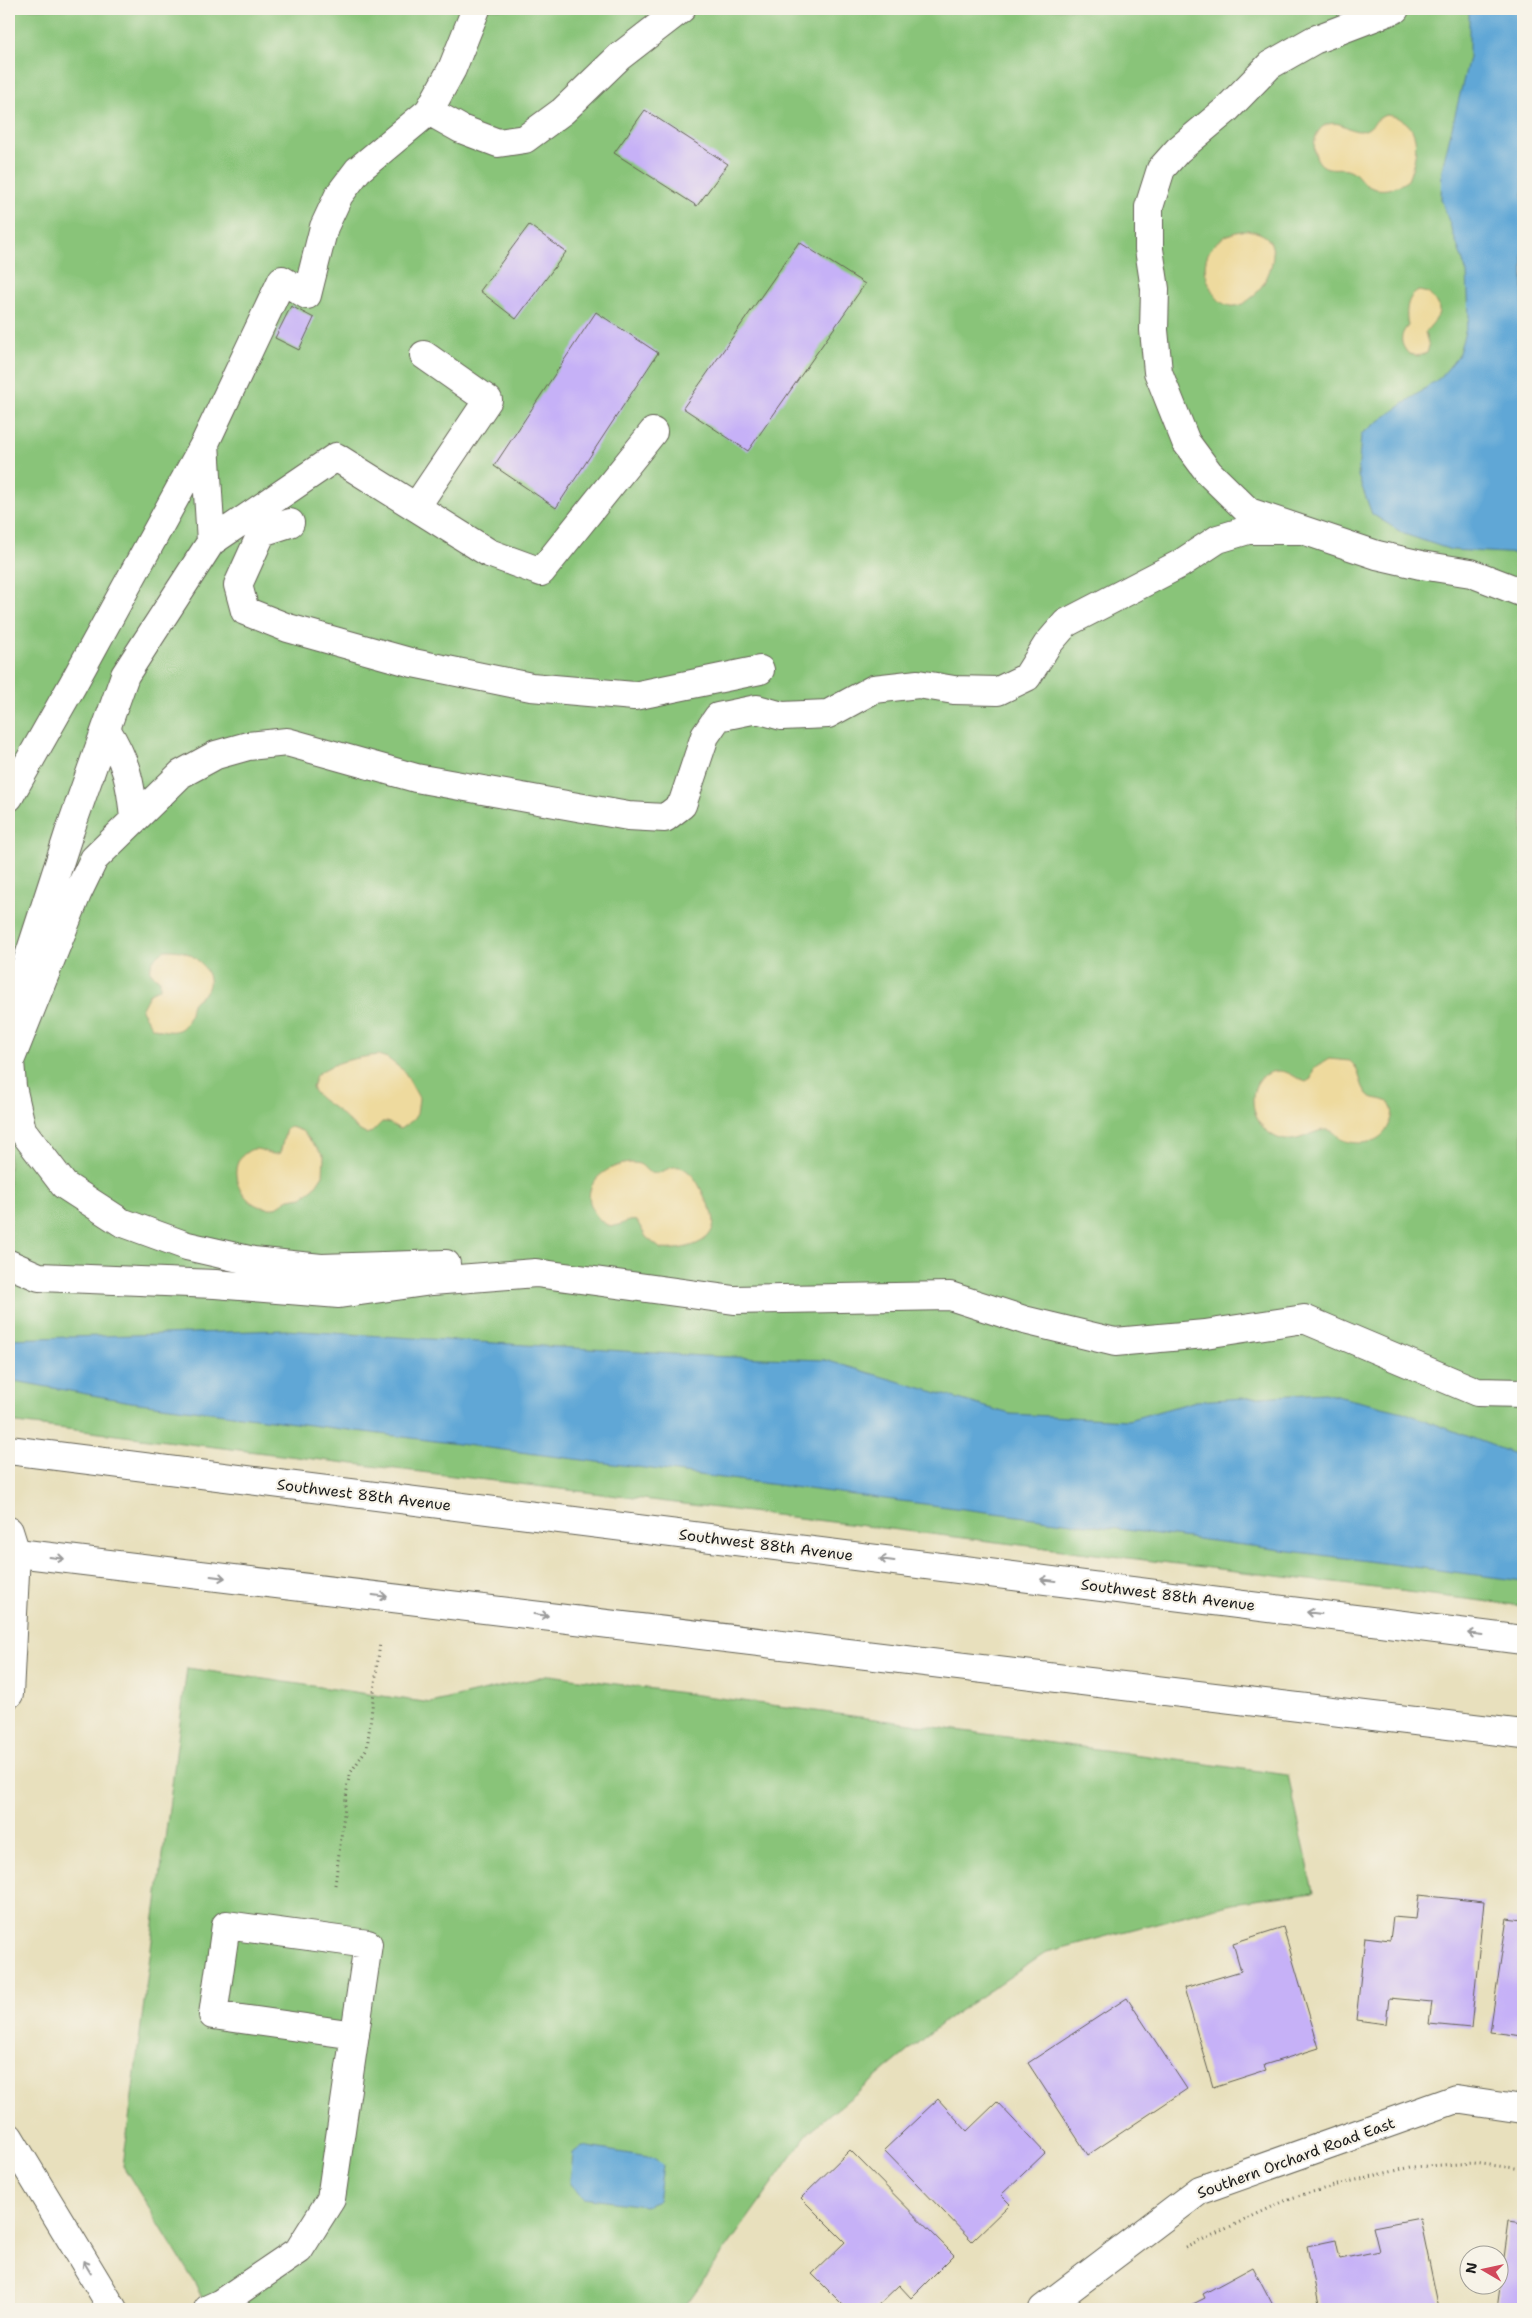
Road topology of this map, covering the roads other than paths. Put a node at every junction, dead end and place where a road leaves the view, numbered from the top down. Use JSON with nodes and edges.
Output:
{"nodes":[{"id":1,"x":476,"y":9,"type":"edge"},
{"id":2,"x":681,"y":9,"type":"edge"},
{"id":3,"x":1395,"y":9,"type":"edge"},
{"id":4,"x":429,"y":112,"type":"junction"},
{"id":5,"x":424,"y":356,"type":"dead end"},
{"id":6,"x":653,"y":432,"type":"dead end"},
{"id":7,"x":205,"y":444,"type":"junction"},
{"id":8,"x":416,"y":507,"type":"junction"},
{"id":9,"x":290,"y":524,"type":"dead end"},
{"id":10,"x":1299,"y":530,"type":"junction"},
{"id":11,"x":211,"y":542,"type":"junction"},
{"id":12,"x":1523,"y":593,"type":"edge"},
{"id":13,"x":760,"y":670,"type":"dead end"},
{"id":14,"x":106,"y":729,"type":"junction"},
{"id":15,"x":9,"y":797,"type":"edge"},
{"id":16,"x":134,"y":819,"type":"junction"},
{"id":17,"x":9,"y":1018,"type":"edge"},
{"id":18,"x":9,"y":1264,"type":"edge"},
{"id":19,"x":446,"y":1264,"type":"dead end"},
{"id":20,"x":1523,"y":1393,"type":"edge"},
{"id":21,"x":9,"y":1450,"type":"edge"},
{"id":22,"x":11,"y":1545,"type":"edge"},
{"id":23,"x":1523,"y":1640,"type":"edge"},
{"id":24,"x":9,"y":1694,"type":"edge"},
{"id":25,"x":1523,"y":1734,"type":"edge"},
{"id":26,"x":355,"y":2035,"type":"junction"},
{"id":27,"x":1523,"y":2109,"type":"edge"},
{"id":28,"x":9,"y":2137,"type":"edge"},
{"id":29,"x":112,"y":2309,"type":"edge"},
{"id":30,"x":208,"y":2309,"type":"edge"},
{"id":31,"x":1043,"y":2309,"type":"edge"}],
"edges":[{"from":1,"to":4,"type":"main road"},
{"from":2,"to":4,"type":"main road"},
{"from":3,"to":10,"type":"main road"},
{"from":4,"to":7,"type":"main road"},
{"from":5,"to":8,"type":"main road"},
{"from":6,"to":8,"type":"main road"},
{"from":7,"to":11,"type":"main road"},
{"from":7,"to":15,"type":"main road"},
{"from":8,"to":11,"type":"main road"},
{"from":9,"to":13,"type":"main road"},
{"from":10,"to":12,"type":"main road"},
{"from":10,"to":16,"type":"main road"},
{"from":11,"to":14,"type":"main road"},
{"from":14,"to":16,"type":"main road"},
{"from":14,"to":17,"type":"main road"},
{"from":16,"to":19,"type":"main road"},
{"from":18,"to":20,"type":"main road"},
{"from":23,"to":21,"type":"main road","name":"Southwest 88th Avenue","one_way":true},
{"from":22,"to":24,"type":"main road"},
{"from":22,"to":25,"type":"main road","one_way":true},
{"from":26,"to":26,"type":"main road"},
{"from":26,"to":30,"type":"main road"},
{"from":27,"to":31,"type":"main road","name":"Southern Orchard Road East"},
{"from":29,"to":28,"type":"main road","one_way":true}]}
